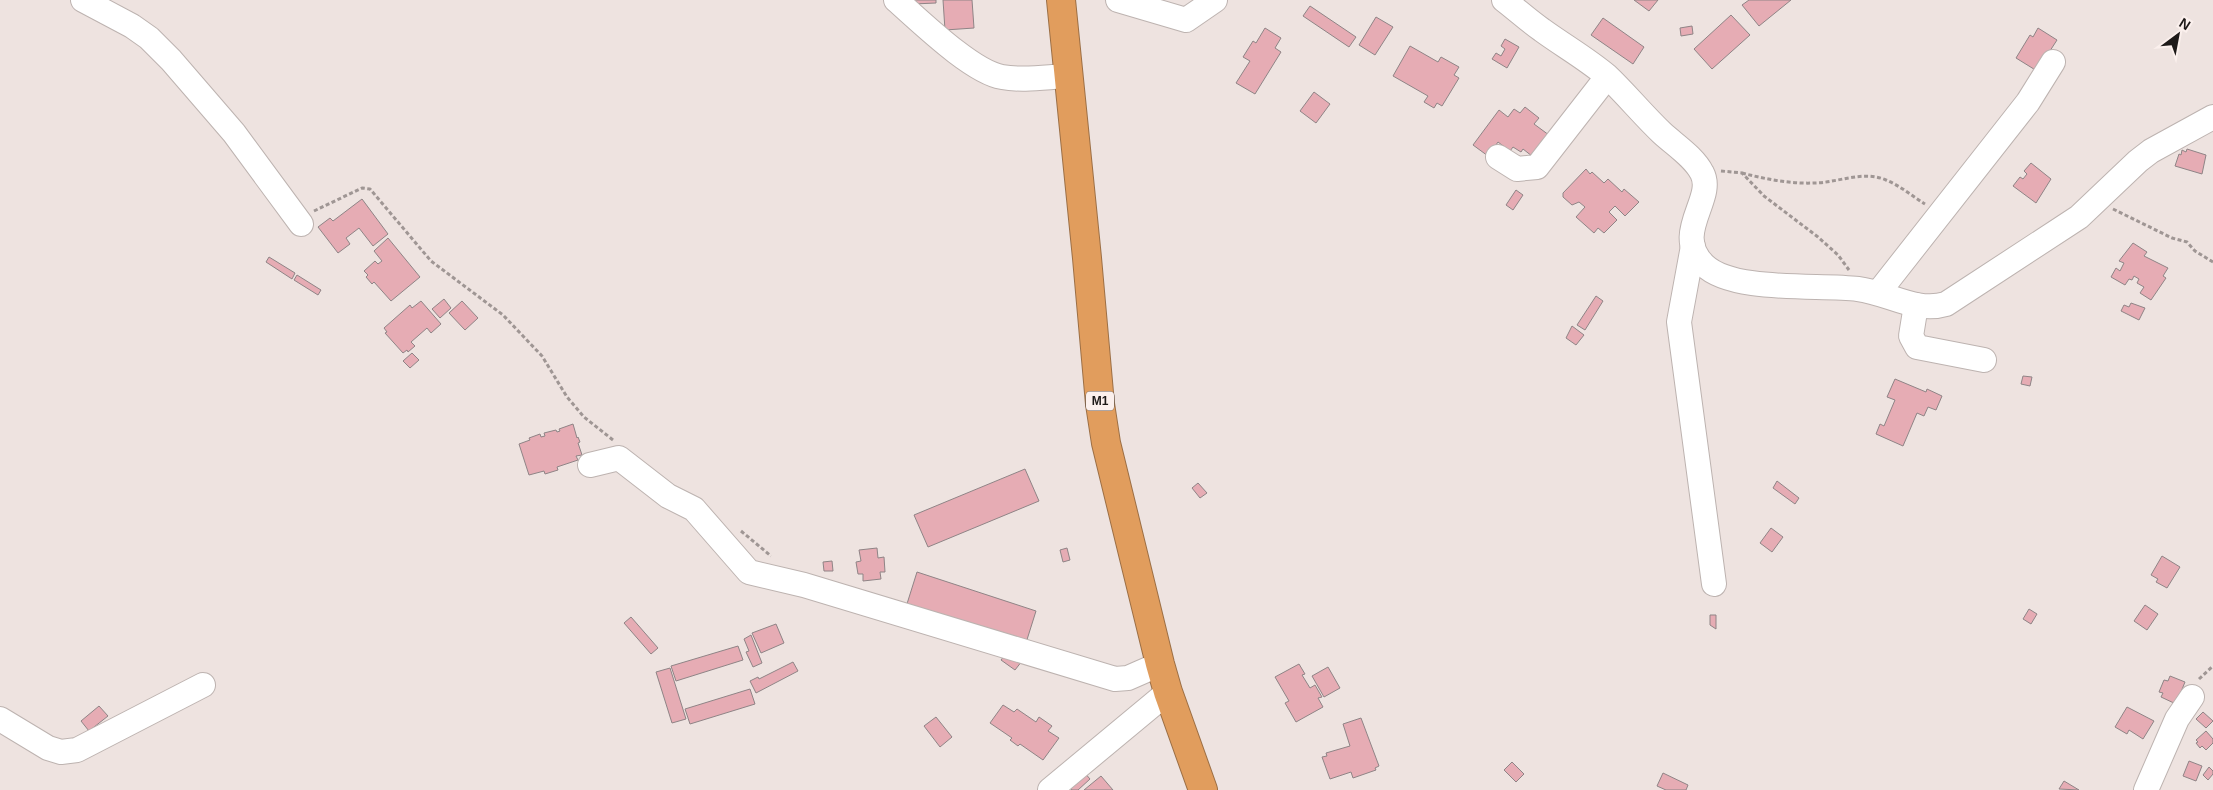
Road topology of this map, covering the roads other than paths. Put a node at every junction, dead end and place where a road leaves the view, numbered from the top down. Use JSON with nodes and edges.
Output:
{"nodes":[{"id":1,"x":83,"y":0,"type":"edge"},
{"id":2,"x":896,"y":0,"type":"edge"},
{"id":3,"x":1061,"y":0,"type":"edge"},
{"id":4,"x":1118,"y":0,"type":"edge"},
{"id":5,"x":1215,"y":0,"type":"edge"},
{"id":6,"x":1504,"y":0,"type":"edge"},
{"id":7,"x":2052,"y":62,"type":"dead end"},
{"id":8,"x":1068,"y":76,"type":"junction"},
{"id":9,"x":1607,"y":77,"type":"junction"},
{"id":10,"x":2212,"y":120,"type":"edge"},
{"id":11,"x":1498,"y":157,"type":"dead end"},
{"id":12,"x":300,"y":224,"type":"dead end"},
{"id":13,"x":1693,"y":246,"type":"junction"},
{"id":14,"x":1869,"y":291,"type":"junction"},
{"id":15,"x":1916,"y":305,"type":"junction"},
{"id":16,"x":1984,"y":360,"type":"dead end"},
{"id":17,"x":590,"y":464,"type":"dead end"},
{"id":18,"x":1714,"y":584,"type":"dead end"},
{"id":19,"x":1160,"y":664,"type":"junction"},
{"id":20,"x":203,"y":685,"type":"dead end"},
{"id":21,"x":1168,"y":692,"type":"junction"},
{"id":22,"x":2192,"y":697,"type":"dead end"},
{"id":23,"x":0,"y":719,"type":"edge"},
{"id":24,"x":1050,"y":790,"type":"edge"},
{"id":25,"x":1203,"y":790,"type":"edge"},
{"id":26,"x":2146,"y":790,"type":"edge"}],
"edges":[{"from":1,"to":12,"type":"street"},
{"from":2,"to":8,"type":"street"},
{"from":3,"to":8,"type":"highway","number":"M1"},
{"from":4,"to":5,"type":"street"},
{"from":6,"to":9,"type":"street"},
{"from":7,"to":14,"type":"street"},
{"from":8,"to":19,"type":"highway","number":"M1"},
{"from":9,"to":11,"type":"street"},
{"from":9,"to":13,"type":"street"},
{"from":10,"to":15,"type":"street"},
{"from":13,"to":14,"type":"street"},
{"from":13,"to":18,"type":"street"},
{"from":14,"to":15,"type":"street"},
{"from":15,"to":16,"type":"street"},
{"from":17,"to":19,"type":"street"},
{"from":19,"to":21,"type":"highway","number":"M1"},
{"from":20,"to":23,"type":"street"},
{"from":21,"to":24,"type":"street"},
{"from":21,"to":25,"type":"highway","number":"M1"},
{"from":22,"to":26,"type":"street"}]}
